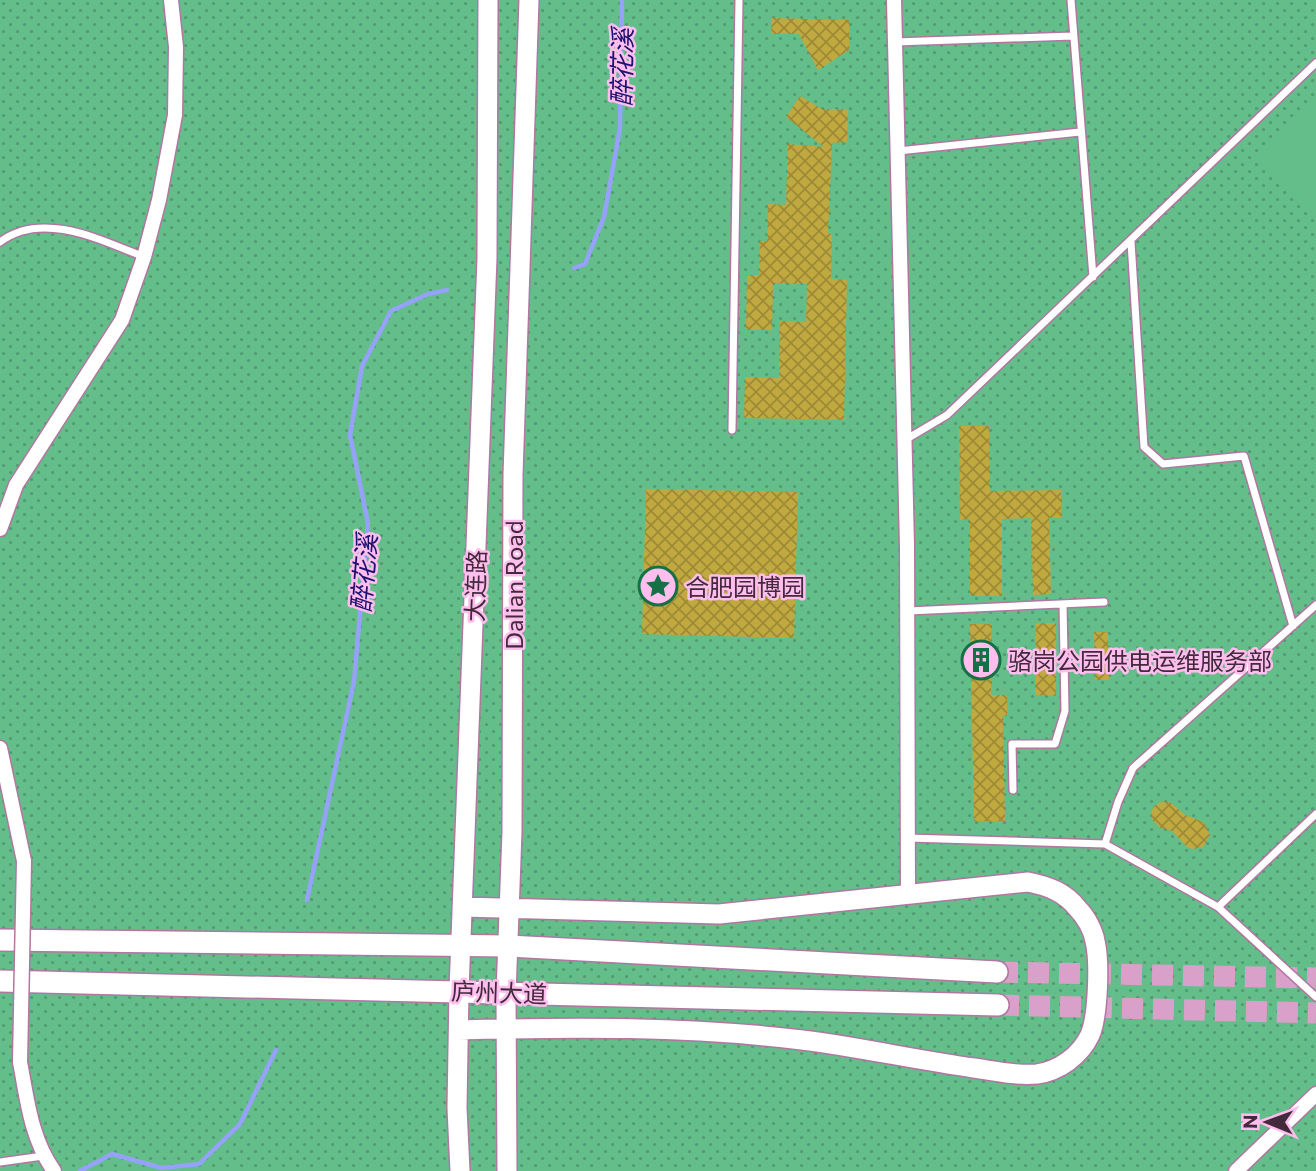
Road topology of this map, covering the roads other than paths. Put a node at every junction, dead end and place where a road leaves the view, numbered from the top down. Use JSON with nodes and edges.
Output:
{"nodes":[{"id":1,"x":171,"y":0,"type":"edge"},
{"id":2,"x":488,"y":0,"type":"edge"},
{"id":3,"x":529,"y":0,"type":"edge"},
{"id":4,"x":739,"y":0,"type":"edge"},
{"id":5,"x":894,"y":0,"type":"edge"},
{"id":6,"x":1071,"y":0,"type":"edge"},
{"id":7,"x":1073,"y":36,"type":"junction"},
{"id":8,"x":895,"y":42,"type":"junction"},
{"id":9,"x":1316,"y":63,"type":"edge"},
{"id":10,"x":1080,"y":132,"type":"junction"},
{"id":11,"x":898,"y":151,"type":"junction"},
{"id":12,"x":0,"y":242,"type":"edge"},
{"id":13,"x":1131,"y":242,"type":"junction"},
{"id":14,"x":144,"y":257,"type":"junction"},
{"id":15,"x":1093,"y":277,"type":"junction"},
{"id":16,"x":732,"y":430,"type":"dead end"},
{"id":17,"x":905,"y":440,"type":"junction"},
{"id":18,"x":0,"y":529,"type":"edge"},
{"id":19,"x":1104,"y":602,"type":"dead end"},
{"id":20,"x":1063,"y":604,"type":"junction"},
{"id":21,"x":1316,"y":606,"type":"edge"},
{"id":22,"x":908,"y":611,"type":"junction"},
{"id":23,"x":1293,"y":626,"type":"junction"},
{"id":24,"x":0,"y":748,"type":"edge"},
{"id":25,"x":5,"y":789,"type":"edge"},
{"id":26,"x":1013,"y":790,"type":"dead end"},
{"id":27,"x":1316,"y":814,"type":"edge"},
{"id":28,"x":908,"y":838,"type":"junction"},
{"id":29,"x":1105,"y":844,"type":"junction"},
{"id":30,"x":908,"y":895,"type":"junction"},
{"id":31,"x":1218,"y":906,"type":"junction"},
{"id":32,"x":463,"y":907,"type":"junction"},
{"id":33,"x":511,"y":909,"type":"junction"},
{"id":34,"x":0,"y":940,"type":"edge"},
{"id":35,"x":462,"y":945,"type":"junction"},
{"id":36,"x":508,"y":946,"type":"junction"},
{"id":37,"x":997,"y":972,"type":"tunnel mouth"},
{"id":38,"x":0,"y":981,"type":"edge"},
{"id":39,"x":460,"y":990,"type":"junction"},
{"id":40,"x":506,"y":993,"type":"junction"},
{"id":41,"x":1316,"y":997,"type":"edge"},
{"id":42,"x":998,"y":1004,"type":"tunnel mouth"},
{"id":43,"x":508,"y":1028,"type":"junction"},
{"id":44,"x":458,"y":1030,"type":"junction"},
{"id":45,"x":1316,"y":1094,"type":"edge"},
{"id":46,"x":43,"y":1156,"type":"junction"},
{"id":47,"x":0,"y":1162,"type":"edge"},
{"id":48,"x":54,"y":1171,"type":"edge"},
{"id":49,"x":460,"y":1171,"type":"edge"},
{"id":50,"x":508,"y":1171,"type":"edge"},
{"id":51,"x":1236,"y":1171,"type":"edge"}],
"edges":[{"from":1,"to":14,"type":"street"},
{"from":2,"to":32,"type":"main road","name":"大连路"},
{"from":3,"to":33,"type":"main road","name":"Dalian Road"},
{"from":4,"to":16,"type":"lane"},
{"from":5,"to":8,"type":"street"},
{"from":6,"to":7,"type":"lane"},
{"from":7,"to":8,"type":"lane"},
{"from":7,"to":10,"type":"lane"},
{"from":8,"to":11,"type":"street"},
{"from":9,"to":13,"type":"lane"},
{"from":10,"to":11,"type":"lane"},
{"from":10,"to":15,"type":"lane"},
{"from":11,"to":17,"type":"street"},
{"from":12,"to":14,"type":"lane"},
{"from":13,"to":15,"type":"lane"},
{"from":13,"to":23,"type":"lane"},
{"from":14,"to":18,"type":"street"},
{"from":15,"to":17,"type":"lane"},
{"from":17,"to":22,"type":"street"},
{"from":19,"to":20,"type":"lane"},
{"from":20,"to":22,"type":"lane"},
{"from":20,"to":26,"type":"lane"},
{"from":21,"to":23,"type":"lane"},
{"from":22,"to":28,"type":"street"},
{"from":23,"to":29,"type":"lane"},
{"from":24,"to":25,"type":"street"},
{"from":25,"to":46,"type":"street","bridge":true},
{"from":27,"to":31,"type":"lane"},
{"from":28,"to":29,"type":"lane"},
{"from":28,"to":30,"type":"street"},
{"from":29,"to":31,"type":"lane"},
{"from":30,"to":33,"type":"main road"},
{"from":30,"to":43,"type":"main road"},
{"from":31,"to":41,"type":"lane"},
{"from":32,"to":33,"type":"main road"},
{"from":32,"to":35,"type":"main road","name":"大连路"},
{"from":33,"to":36,"type":"main road","name":"Dalian Road"},
{"from":34,"to":35,"type":"main road","name":"庐州大道"},
{"from":35,"to":36,"type":"main road","name":"庐州大道"},
{"from":35,"to":39,"type":"main road","name":"大连路"},
{"from":36,"to":37,"type":"main road","name":"庐州大道"},
{"from":36,"to":40,"type":"main road","name":"Dalian Road"},
{"from":38,"to":39,"type":"main road","name":"庐州大道"},
{"from":39,"to":40,"type":"main road","name":"庐州大道"},
{"from":39,"to":44,"type":"main road","name":"大连路"},
{"from":40,"to":42,"type":"main road","name":"庐州大道"},
{"from":40,"to":43,"type":"main road","name":"Dalian Road"},
{"from":43,"to":44,"type":"main road"},
{"from":43,"to":50,"type":"main road","name":"Dalian Road"},
{"from":44,"to":49,"type":"main road","name":"大连路"},
{"from":45,"to":51,"type":"street"},
{"from":46,"to":47,"type":"lane"},
{"from":46,"to":48,"type":"street"}]}
